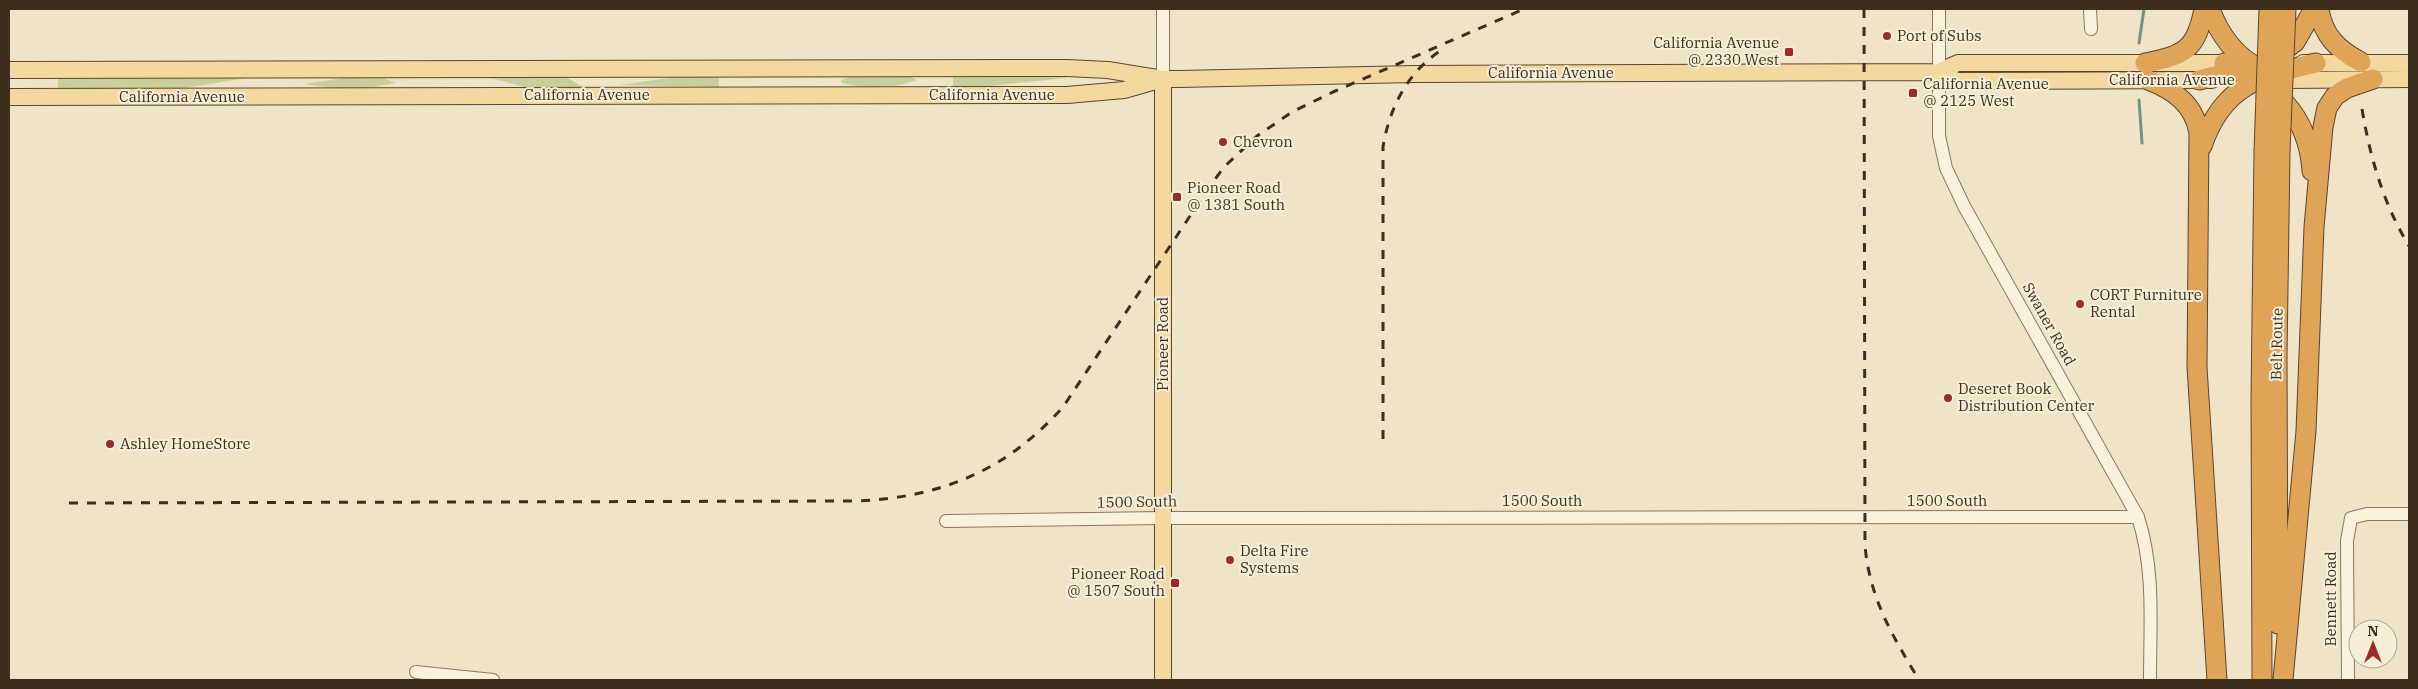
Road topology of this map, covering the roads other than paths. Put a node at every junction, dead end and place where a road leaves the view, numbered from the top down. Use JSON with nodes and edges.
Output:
{"nodes":[{"id":1,"x":1163,"y":9,"type":"edge"},
{"id":2,"x":1939,"y":9,"type":"edge"},
{"id":3,"x":2090,"y":9,"type":"edge"},
{"id":4,"x":2204,"y":9,"type":"edge"},
{"id":5,"x":2210,"y":9,"type":"edge"},
{"id":6,"x":2269,"y":9,"type":"edge"},
{"id":7,"x":2286,"y":9,"type":"edge"},
{"id":8,"x":2314,"y":9,"type":"edge"},
{"id":9,"x":2319,"y":9,"type":"edge"},
{"id":10,"x":2090,"y":29,"type":"dead end"},
{"id":11,"x":2361,"y":62,"type":"junction"},
{"id":12,"x":2316,"y":63,"type":"joint"},
{"id":13,"x":2409,"y":63,"type":"edge"},
{"id":14,"x":766,"y":68,"type":"junction"},
{"id":15,"x":820,"y":68,"type":"junction"},
{"id":16,"x":926,"y":68,"type":"junction"},
{"id":17,"x":2252,"y":68,"type":"junction"},
{"id":18,"x":270,"y":69,"type":"junction"},
{"id":19,"x":446,"y":69,"type":"junction"},
{"id":20,"x":600,"y":69,"type":"junction"},
{"id":21,"x":9,"y":70,"type":"edge"},
{"id":22,"x":1938,"y":72,"type":"junction"},
{"id":23,"x":2146,"y":72,"type":"junction"},
{"id":24,"x":1163,"y":79,"type":"junction"},
{"id":25,"x":2372,"y":79,"type":"junction"},
{"id":26,"x":2409,"y":79,"type":"edge"},
{"id":27,"x":2199,"y":80,"type":"joint"},
{"id":28,"x":2296,"y":80,"type":"joint"},
{"id":29,"x":600,"y":95,"type":"junction"},
{"id":30,"x":766,"y":95,"type":"junction"},
{"id":31,"x":821,"y":95,"type":"junction"},
{"id":32,"x":926,"y":95,"type":"junction"},
{"id":33,"x":270,"y":96,"type":"junction"},
{"id":34,"x":446,"y":96,"type":"junction"},
{"id":35,"x":9,"y":97,"type":"edge"},
{"id":36,"x":2201,"y":149,"type":"junction"},
{"id":37,"x":2272,"y":151,"type":"junction"},
{"id":38,"x":2314,"y":227,"type":"junction"},
{"id":39,"x":2409,"y":514,"type":"edge"},
{"id":40,"x":2138,"y":517,"type":"junction"},
{"id":41,"x":1163,"y":518,"type":"junction"},
{"id":42,"x":946,"y":521,"type":"dead end"},
{"id":43,"x":416,"y":672,"type":"dead end"},
{"id":44,"x":493,"y":680,"type":"edge"},
{"id":45,"x":1163,"y":680,"type":"edge"},
{"id":46,"x":2150,"y":680,"type":"edge"},
{"id":47,"x":2217,"y":680,"type":"edge"},
{"id":48,"x":2262,"y":680,"type":"edge"},
{"id":49,"x":2279,"y":680,"type":"edge"},
{"id":50,"x":2283,"y":680,"type":"edge"},
{"id":51,"x":2348,"y":680,"type":"edge"}],
"edges":[{"from":1,"to":24,"type":"street","name":"Pioneer Road"},
{"from":2,"to":22,"type":"street","name":"Swaner Road"},
{"from":3,"to":10,"type":"street"},
{"from":4,"to":23,"type":"highway"},
{"from":5,"to":17,"type":"highway"},
{"from":6,"to":37,"type":"highway","name":"Belt Route","bridge":true},
{"from":7,"to":37,"type":"highway","name":"Belt Route","bridge":true},
{"from":8,"to":17,"type":"highway"},
{"from":9,"to":11,"type":"highway"},
{"from":11,"to":12,"type":"main road"},
{"from":11,"to":13,"type":"main road"},
{"from":12,"to":17,"type":"highway"},
{"from":14,"to":15,"type":"main road","name":"California Avenue"},
{"from":14,"to":20,"type":"main road","name":"California Avenue"},
{"from":14,"to":30,"type":"main road"},
{"from":15,"to":16,"type":"main road","name":"California Avenue"},
{"from":15,"to":31,"type":"main road"},
{"from":16,"to":24,"type":"main road","name":"California Avenue"},
{"from":16,"to":32,"type":"main road"},
{"from":17,"to":23,"type":"main road","name":"California Avenue"},
{"from":17,"to":27,"type":"highway"},
{"from":17,"to":28,"type":"highway"},
{"from":17,"to":36,"type":"highway"},
{"from":17,"to":38,"type":"highway"},
{"from":18,"to":19,"type":"main road","name":"California Avenue"},
{"from":18,"to":21,"type":"main road","name":"California Avenue"},
{"from":18,"to":33,"type":"main road"},
{"from":19,"to":20,"type":"main road","name":"California Avenue"},
{"from":19,"to":34,"type":"main road"},
{"from":20,"to":29,"type":"main road"},
{"from":22,"to":23,"type":"main road","name":"California Avenue"},
{"from":22,"to":24,"type":"main road","name":"California Avenue"},
{"from":22,"to":40,"type":"street","name":"Swaner Road"},
{"from":23,"to":27,"type":"main road","name":"California Avenue"},
{"from":23,"to":36,"type":"highway"},
{"from":24,"to":32,"type":"main road","name":"California Avenue"},
{"from":24,"to":41,"type":"main road","name":"Pioneer Road"},
{"from":25,"to":26,"type":"main road"},
{"from":25,"to":28,"type":"main road"},
{"from":25,"to":38,"type":"highway"},
{"from":29,"to":30,"type":"main road","name":"California Avenue"},
{"from":29,"to":34,"type":"main road","name":"California Avenue"},
{"from":30,"to":31,"type":"main road","name":"California Avenue"},
{"from":31,"to":32,"type":"main road","name":"California Avenue"},
{"from":33,"to":34,"type":"main road","name":"California Avenue"},
{"from":33,"to":35,"type":"main road","name":"California Avenue"},
{"from":36,"to":47,"type":"highway"},
{"from":37,"to":48,"type":"highway","name":"Belt Route"},
{"from":37,"to":49,"type":"highway","name":"Belt Route"},
{"from":38,"to":50,"type":"highway"},
{"from":39,"to":51,"type":"street","name":"Bennett Road"},
{"from":40,"to":41,"type":"street","name":"1500 South"},
{"from":40,"to":46,"type":"street","name":"Swaner Road"},
{"from":41,"to":42,"type":"street","name":"1500 South"},
{"from":41,"to":45,"type":"main road","name":"Pioneer Road"},
{"from":43,"to":44,"type":"street"}]}
